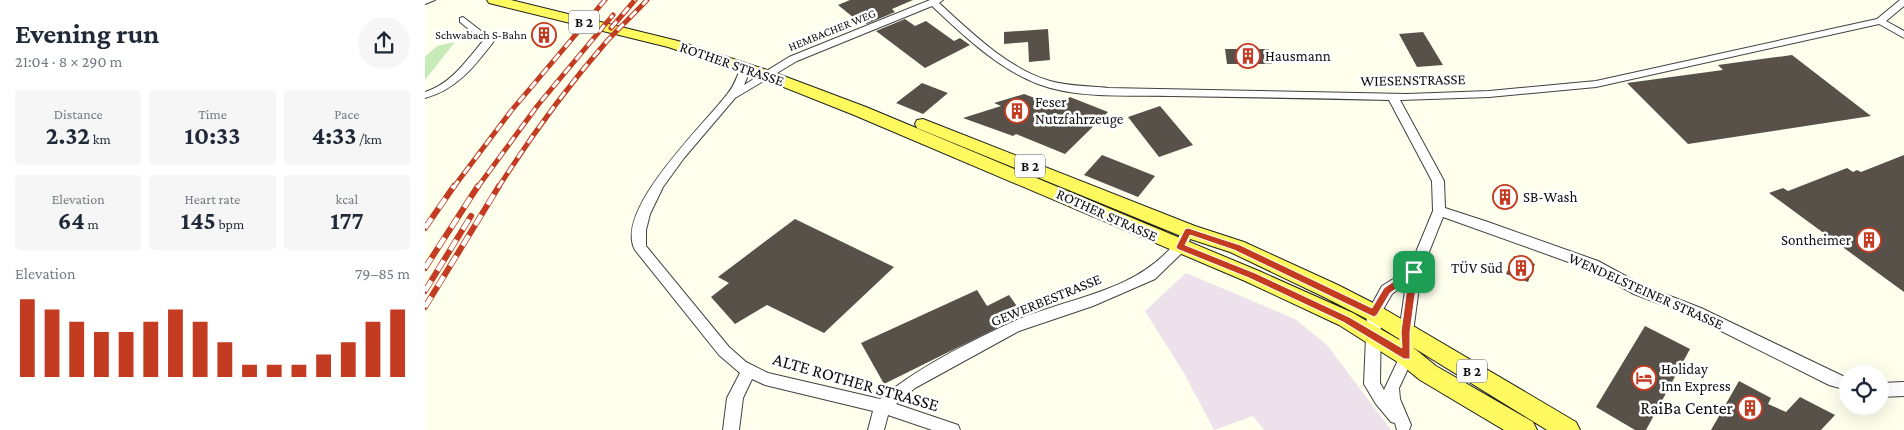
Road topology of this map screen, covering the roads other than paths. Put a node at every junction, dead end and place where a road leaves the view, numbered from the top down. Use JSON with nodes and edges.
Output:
{"nodes":[{"id":1,"x":429,"y":0,"type":"edge"},
{"id":2,"x":494,"y":0,"type":"edge"},
{"id":3,"x":539,"y":0,"type":"edge"},
{"id":4,"x":425,"y":1,"type":"edge"},
{"id":5,"x":935,"y":1,"type":"edge"},
{"id":6,"x":1904,"y":1,"type":"edge"},
{"id":7,"x":463,"y":20,"type":"dead end"},
{"id":8,"x":1880,"y":21,"type":"junction"},
{"id":9,"x":1904,"y":35,"type":"edge"},
{"id":10,"x":746,"y":68,"type":"junction"},
{"id":11,"x":772,"y":71,"type":"junction"},
{"id":12,"x":425,"y":95,"type":"edge"},
{"id":13,"x":1393,"y":97,"type":"junction"},
{"id":14,"x":728,"y":101,"type":"junction"},
{"id":15,"x":1439,"y":211,"type":"junction"},
{"id":16,"x":1184,"y":239,"type":"junction"},
{"id":17,"x":1414,"y":272,"type":"junction"},
{"id":18,"x":1374,"y":313,"type":"junction"},
{"id":19,"x":1406,"y":332,"type":"junction"},
{"id":20,"x":1374,"y":338,"type":"junction"},
{"id":21,"x":1407,"y":356,"type":"junction"},
{"id":22,"x":749,"y":370,"type":"junction"},
{"id":23,"x":1839,"y":382,"type":"edge"},
{"id":24,"x":1904,"y":389,"type":"edge"},
{"id":25,"x":1889,"y":390,"type":"edge"},
{"id":26,"x":882,"y":406,"type":"junction"},
{"id":27,"x":1405,"y":428,"type":"edge"},
{"id":28,"x":731,"y":430,"type":"edge"},
{"id":29,"x":876,"y":430,"type":"edge"},
{"id":30,"x":952,"y":430,"type":"edge"},
{"id":31,"x":1525,"y":430,"type":"edge"},
{"id":32,"x":1568,"y":430,"type":"edge"}],
"edges":[{"from":1,"to":4,"type":"street"},
{"from":2,"to":10,"type":"main road","name":"ROTHER STRASSE","number":"B 2"},
{"from":3,"to":11,"type":"main road","name":"ROTHER STRASSE","number":"B 2"},
{"from":5,"to":11,"type":"street","name":"HEMBACHER WEG"},
{"from":5,"to":13,"type":"street","name":"WIESENSTRASSE"},
{"from":6,"to":8,"type":"street","name":"WIESENSTRASSE"},
{"from":7,"to":12,"type":"street"},
{"from":8,"to":9,"type":"street"},
{"from":8,"to":13,"type":"street","name":"WIESENSTRASSE"},
{"from":10,"to":11,"type":"main road","name":"ROTHER STRASSE","number":"B 2"},
{"from":10,"to":14,"type":"street","name":"ALTE ROTHER STRASSE"},
{"from":11,"to":14,"type":"street","name":"ALTE ROTHER STRASSE"},
{"from":11,"to":16,"type":"main road","name":"ROTHER STRASSE","number":"B 2"},
{"from":13,"to":15,"type":"street"},
{"from":14,"to":22,"type":"street","name":"ALTE ROTHER STRASSE"},
{"from":15,"to":17,"type":"street"},
{"from":15,"to":23,"type":"street","name":"WENDELSTEINER STRASSE"},
{"from":16,"to":18,"type":"main road","name":"ROTHER STRASSE","number":"B 2"},
{"from":16,"to":20,"type":"main road","name":"ROTHER STRASSE","number":"B 2"},
{"from":16,"to":26,"type":"street","name":"GEWERBESTRASSE"},
{"from":17,"to":18,"type":"street"},
{"from":17,"to":19,"type":"street"},
{"from":18,"to":19,"type":"main road","name":"ROTHER STRASSE","number":"B 2"},
{"from":18,"to":20,"type":"street"},
{"from":19,"to":21,"type":"street"},
{"from":19,"to":32,"type":"main road","name":"ROTHER STRASSE","number":"B 2"},
{"from":20,"to":21,"type":"main road","name":"ROTHER STRASSE","number":"B 2"},
{"from":20,"to":27,"type":"street"},
{"from":21,"to":27,"type":"street"},
{"from":21,"to":31,"type":"main road","name":"ROTHER STRASSE","number":"B 2"},
{"from":22,"to":26,"type":"street","name":"ALTE ROTHER STRASSE"},
{"from":22,"to":28,"type":"street","name":"ALTE ROTHER STRASSE"},
{"from":24,"to":25,"type":"street"},
{"from":26,"to":29,"type":"street"},
{"from":26,"to":30,"type":"street","name":"ALTE ROTHER STRASSE"}]}
